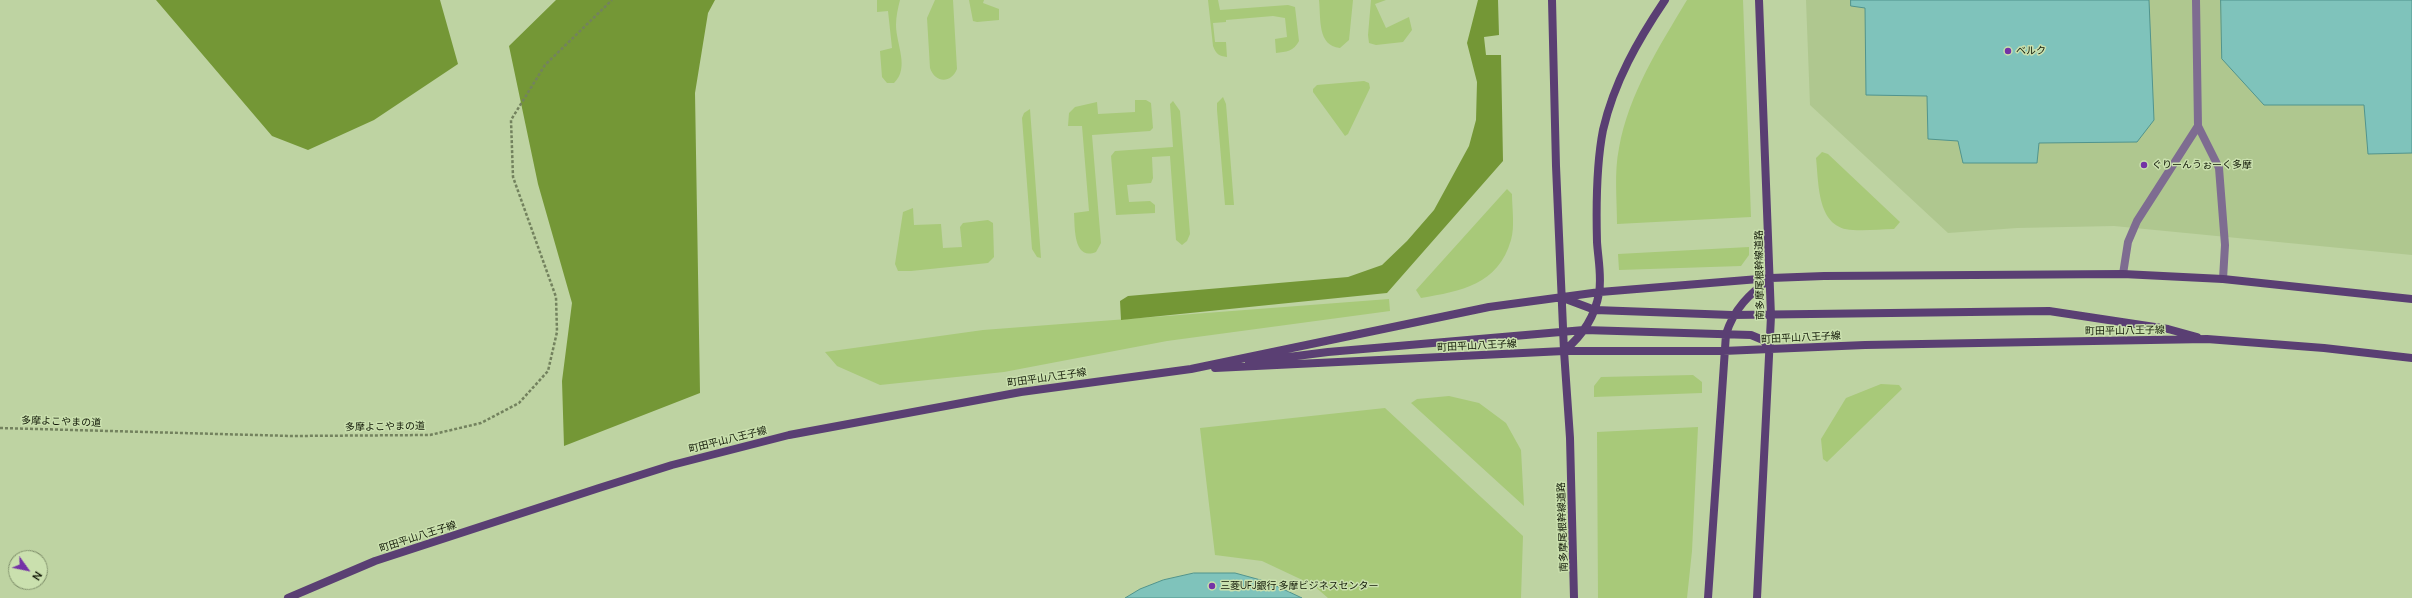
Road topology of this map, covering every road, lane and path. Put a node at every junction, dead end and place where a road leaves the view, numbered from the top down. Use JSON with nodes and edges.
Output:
{"nodes":[{"id":1,"x":612,"y":0,"type":"edge"},
{"id":2,"x":1552,"y":0,"type":"edge"},
{"id":3,"x":1665,"y":0,"type":"edge"},
{"id":4,"x":1759,"y":0,"type":"edge"},
{"id":5,"x":2196,"y":0,"type":"edge"},
{"id":6,"x":2198,"y":126,"type":"junction"},
{"id":7,"x":2123,"y":274,"type":"junction"},
{"id":8,"x":1771,"y":278,"type":"junction"},
{"id":9,"x":2222,"y":279,"type":"junction"},
{"id":10,"x":1600,"y":292,"type":"junction"},
{"id":11,"x":1563,"y":298,"type":"junction"},
{"id":12,"x":2412,"y":299,"type":"edge"},
{"id":13,"x":1595,"y":310,"type":"junction"},
{"id":14,"x":1732,"y":315,"type":"junction"},
{"id":15,"x":1771,"y":316,"type":"junction"},
{"id":16,"x":1584,"y":330,"type":"junction"},
{"id":17,"x":1564,"y":333,"type":"junction"},
{"id":18,"x":1726,"y":334,"type":"junction"},
{"id":19,"x":2207,"y":339,"type":"junction"},
{"id":20,"x":1770,"y":349,"type":"junction"},
{"id":21,"x":1564,"y":351,"type":"junction"},
{"id":22,"x":1723,"y":351,"type":"junction"},
{"id":23,"x":2412,"y":358,"type":"edge"},
{"id":24,"x":1191,"y":369,"type":"junction"},
{"id":25,"x":0,"y":428,"type":"edge"},
{"id":26,"x":288,"y":598,"type":"edge"},
{"id":27,"x":1574,"y":598,"type":"edge"},
{"id":28,"x":1708,"y":598,"type":"edge"},
{"id":29,"x":1757,"y":598,"type":"edge"}],
"edges":[{"from":1,"to":25,"type":"path","name":"多摩よこやまの道"},
{"from":2,"to":11,"type":"main road","name":"南多摩尾根幹線道路"},
{"from":3,"to":10,"type":"main road"},
{"from":4,"to":8,"type":"main road","name":"南多摩尾根幹線道路"},
{"from":5,"to":6,"type":"lane"},
{"from":6,"to":7,"type":"lane"},
{"from":6,"to":9,"type":"lane"},
{"from":7,"to":8,"type":"main road"},
{"from":7,"to":9,"type":"main road"},
{"from":8,"to":10,"type":"main road"},
{"from":8,"to":14,"type":"main road"},
{"from":8,"to":15,"type":"main road","name":"南多摩尾根幹線道路"},
{"from":9,"to":12,"type":"main road"},
{"from":10,"to":11,"type":"main road","name":"町田平山八王子線"},
{"from":10,"to":13,"type":"main road"},
{"from":11,"to":13,"type":"main road"},
{"from":11,"to":17,"type":"main road","name":"南多摩尾根幹線道路"},
{"from":11,"to":24,"type":"main road","name":"町田平山八王子線"},
{"from":13,"to":14,"type":"main road"},
{"from":13,"to":16,"type":"main road"},
{"from":14,"to":15,"type":"main road"},
{"from":14,"to":18,"type":"main road"},
{"from":15,"to":19,"type":"main road"},
{"from":15,"to":20,"type":"main road","name":"南多摩尾根幹線道路"},
{"from":16,"to":17,"type":"main road"},
{"from":16,"to":18,"type":"main road"},
{"from":16,"to":21,"type":"main road"},
{"from":17,"to":21,"type":"main road","name":"南多摩尾根幹線道路"},
{"from":17,"to":24,"type":"main road"},
{"from":18,"to":20,"type":"main road"},
{"from":18,"to":22,"type":"main road"},
{"from":19,"to":20,"type":"main road","name":"町田平山八王子線"},
{"from":19,"to":23,"type":"main road","name":"町田平山八王子線"},
{"from":20,"to":22,"type":"main road","name":"町田平山八王子線"},
{"from":20,"to":29,"type":"main road","name":"南多摩尾根幹線道路"},
{"from":21,"to":22,"type":"main road","name":"町田平山八王子線"},
{"from":21,"to":24,"type":"main road","name":"町田平山八王子線"},
{"from":21,"to":27,"type":"main road","name":"南多摩尾根幹線道路"},
{"from":22,"to":28,"type":"main road"},
{"from":24,"to":26,"type":"main road","name":"町田平山八王子線"}]}
